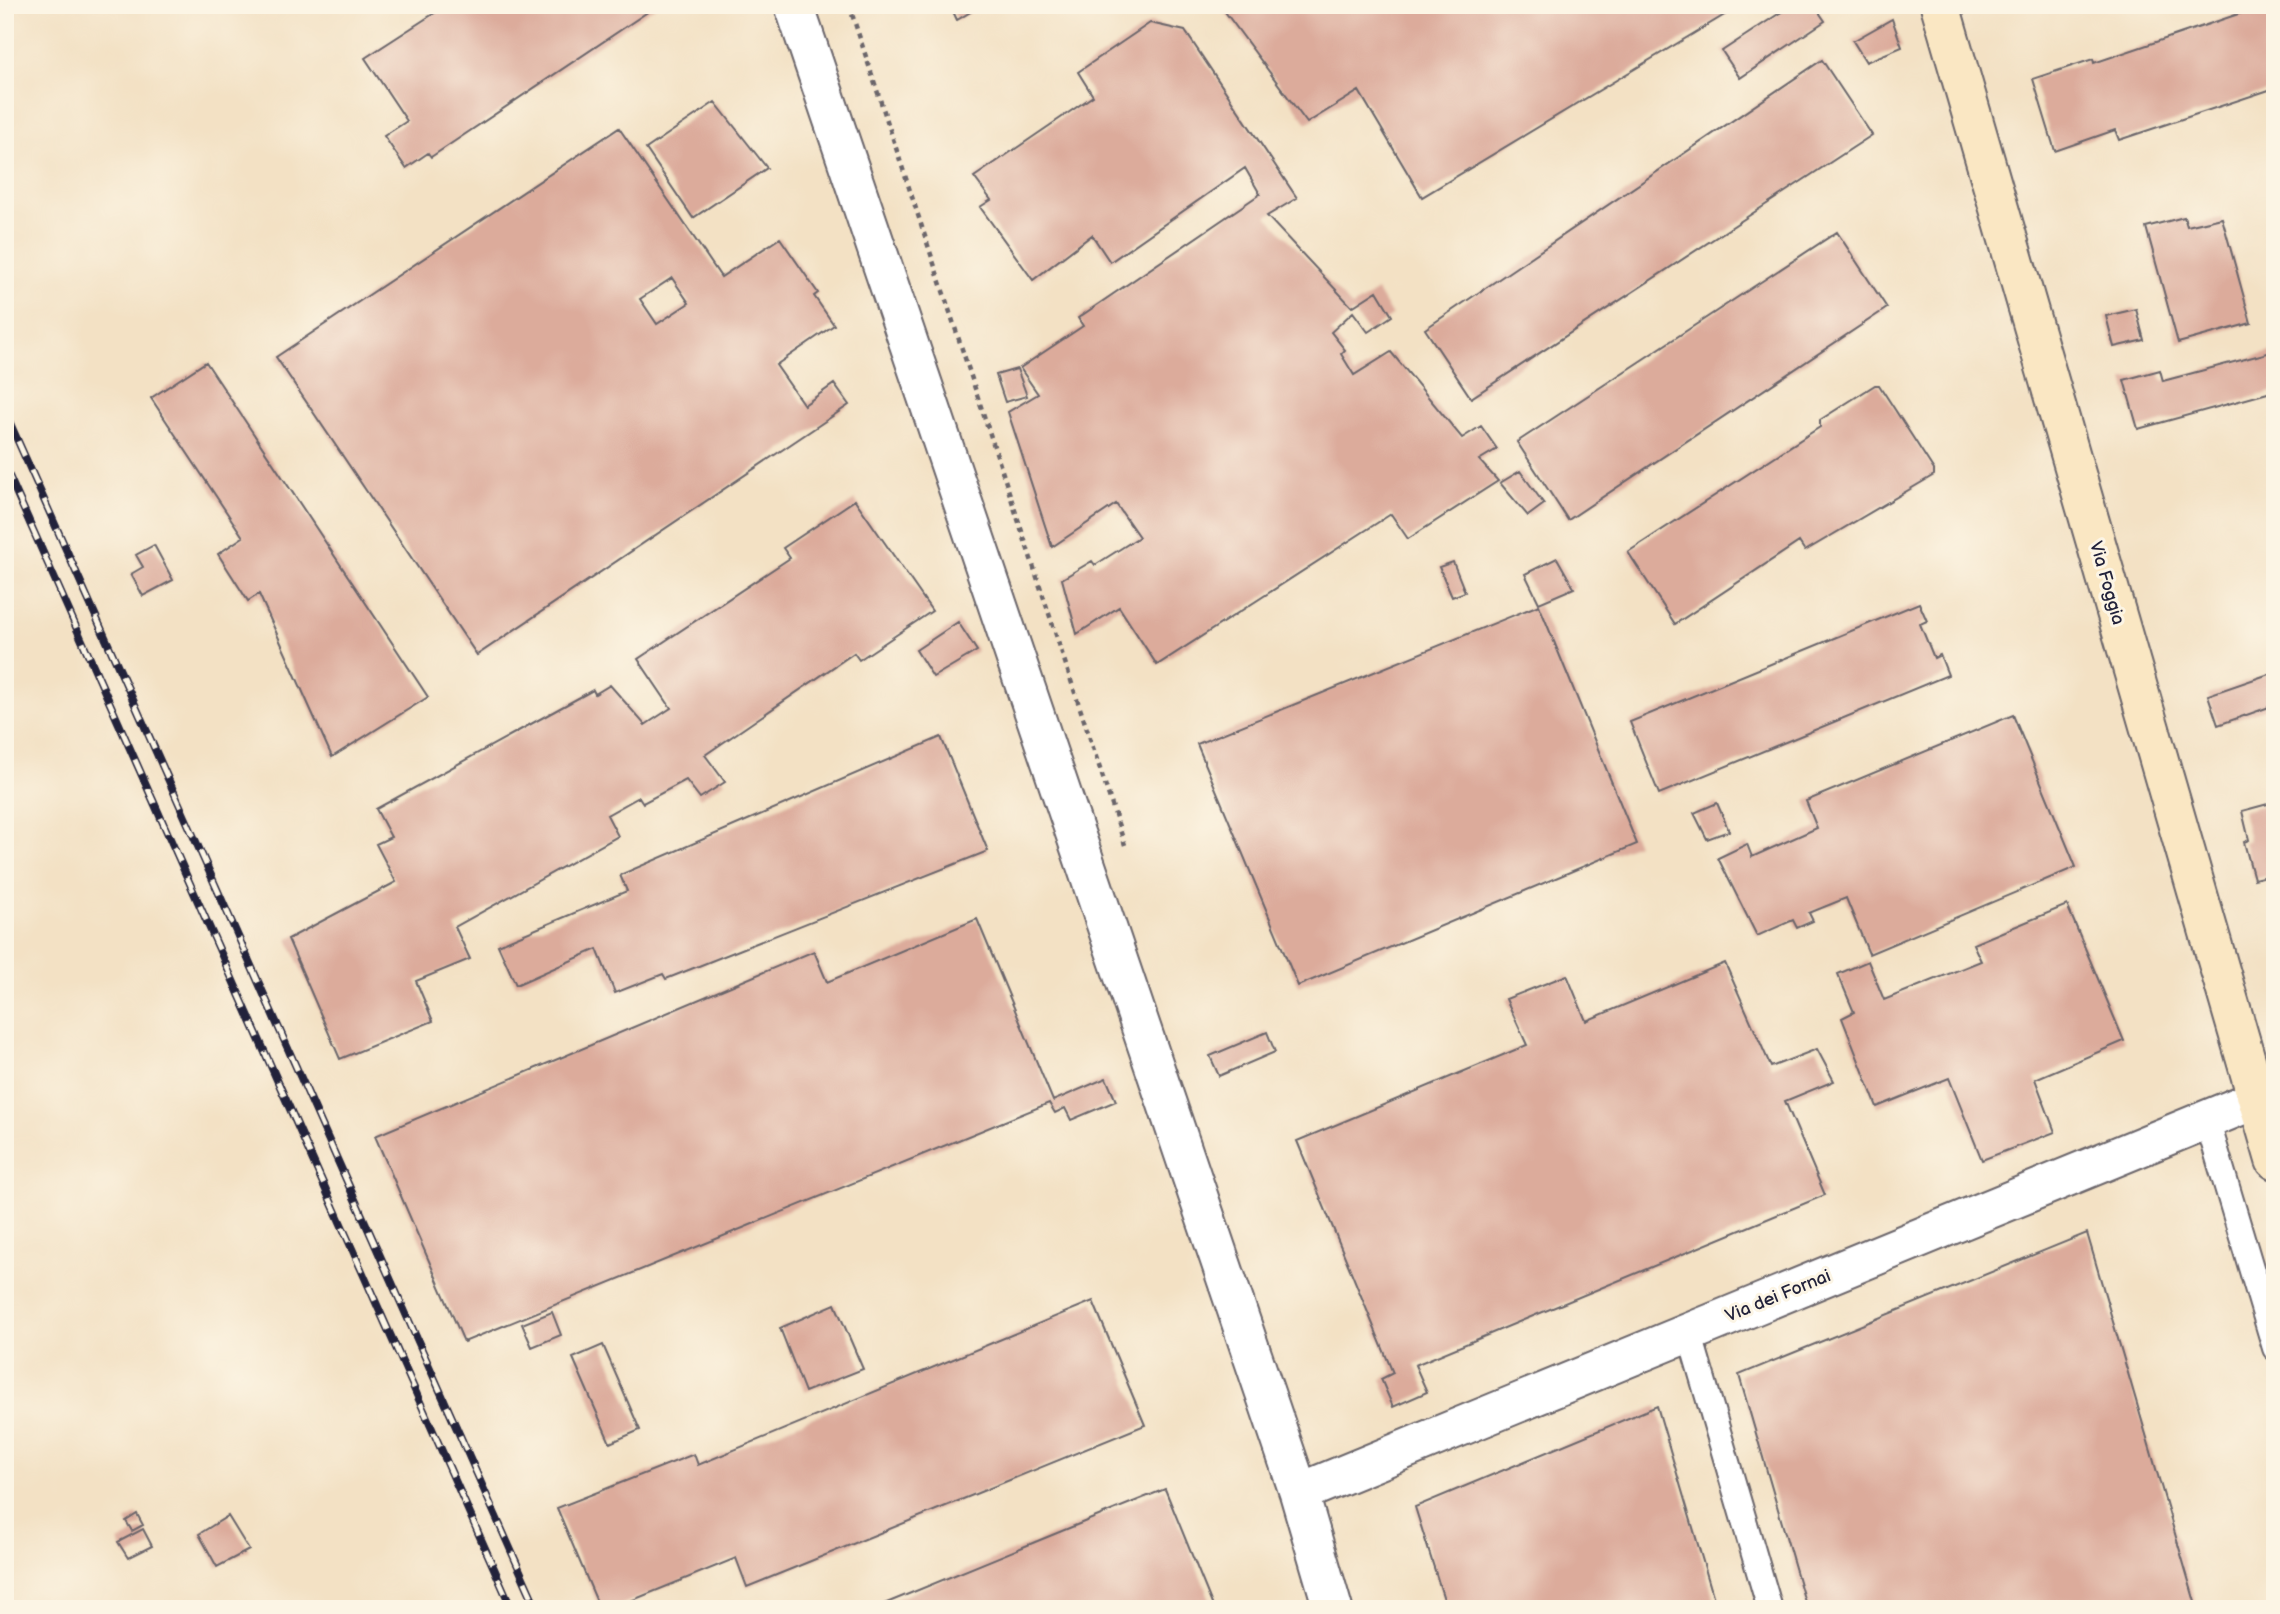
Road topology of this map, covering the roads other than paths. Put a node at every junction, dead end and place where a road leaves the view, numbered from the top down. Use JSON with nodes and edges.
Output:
{"nodes":[{"id":1,"x":794,"y":5,"type":"edge"},
{"id":2,"x":1940,"y":5,"type":"edge"},
{"id":3,"x":2258,"y":1099,"type":"junction"},
{"id":4,"x":2207,"y":1119,"type":"junction"},
{"id":5,"x":2274,"y":1152,"type":"edge"},
{"id":6,"x":1689,"y":1332,"type":"junction"},
{"id":7,"x":2275,"y":1348,"type":"edge"},
{"id":8,"x":1299,"y":1493,"type":"junction"},
{"id":9,"x":1334,"y":1609,"type":"edge"},
{"id":10,"x":1770,"y":1609,"type":"edge"}],
"edges":[{"from":1,"to":8,"type":"street"},
{"from":2,"to":3,"type":"main road","name":"Via Foggia"},
{"from":3,"to":4,"type":"street","name":"Via dei Fornai"},
{"from":3,"to":5,"type":"main road","name":"Via Foggia"},
{"from":4,"to":6,"type":"street","name":"Via dei Fornai"},
{"from":4,"to":7,"type":"lane"},
{"from":6,"to":8,"type":"street","name":"Via dei Fornai"},
{"from":6,"to":10,"type":"lane"},
{"from":8,"to":9,"type":"street"}]}
